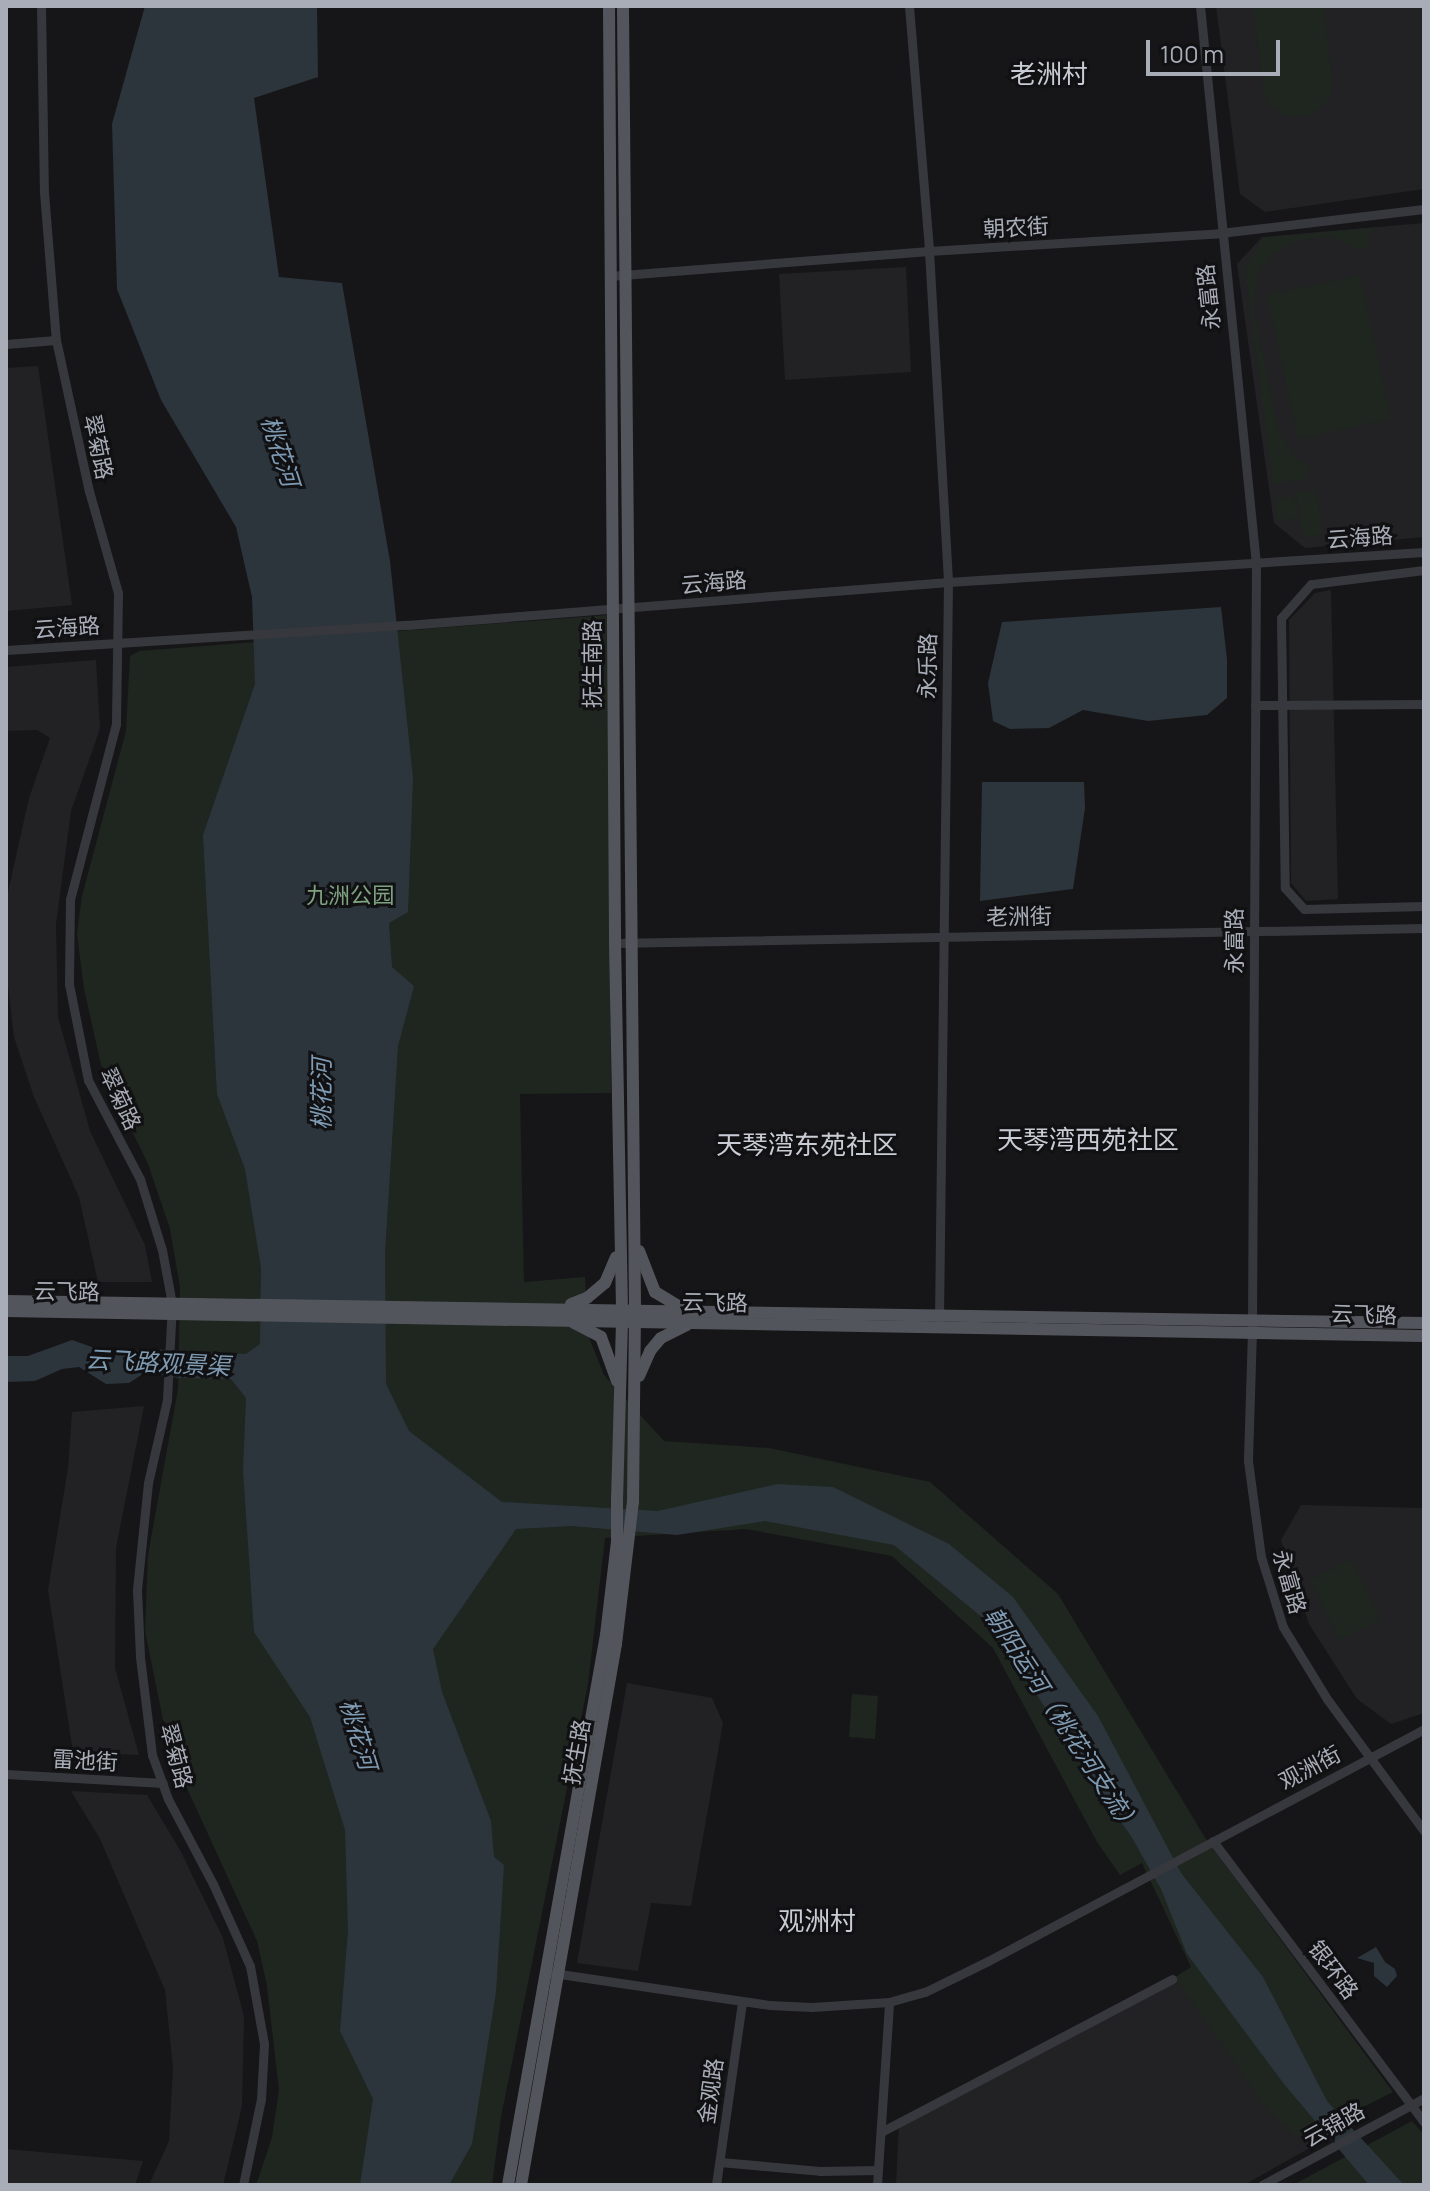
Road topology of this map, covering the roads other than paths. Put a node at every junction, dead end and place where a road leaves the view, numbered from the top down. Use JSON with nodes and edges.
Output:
{"nodes":[{"id":1,"x":41,"y":6,"type":"edge"},
{"id":2,"x":609,"y":6,"type":"edge"},
{"id":3,"x":623,"y":6,"type":"edge"},
{"id":4,"x":909,"y":6,"type":"edge"},
{"id":5,"x":1200,"y":6,"type":"edge"},
{"id":6,"x":1424,"y":209,"type":"edge"},
{"id":7,"x":1220,"y":233,"type":"junction"},
{"id":8,"x":929,"y":251,"type":"junction"},
{"id":9,"x":610,"y":276,"type":"junction"},
{"id":10,"x":625,"y":276,"type":"junction"},
{"id":11,"x":56,"y":340,"type":"junction"},
{"id":12,"x":6,"y":344,"type":"edge"},
{"id":13,"x":1424,"y":552,"type":"edge"},
{"id":14,"x":1256,"y":564,"type":"junction"},
{"id":15,"x":1424,"y":570,"type":"edge"},
{"id":16,"x":948,"y":582,"type":"junction"},
{"id":17,"x":627,"y":608,"type":"junction"},
{"id":18,"x":613,"y":609,"type":"junction"},
{"id":19,"x":118,"y":642,"type":"junction"},
{"id":20,"x":6,"y":650,"type":"edge"},
{"id":21,"x":1424,"y":704,"type":"edge"},
{"id":22,"x":1255,"y":705,"type":"junction"},
{"id":23,"x":1283,"y":705,"type":"junction"},
{"id":24,"x":1424,"y":906,"type":"edge"},
{"id":25,"x":1424,"y":928,"type":"edge"},
{"id":26,"x":1253,"y":931,"type":"junction"},
{"id":27,"x":941,"y":936,"type":"junction"},
{"id":28,"x":632,"y":941,"type":"junction"},
{"id":29,"x":615,"y":943,"type":"junction"},
{"id":30,"x":620,"y":1234,"type":"junction"},
{"id":31,"x":635,"y":1236,"type":"junction"},
{"id":32,"x":6,"y":1301,"type":"edge"},
{"id":33,"x":562,"y":1307,"type":"junction"},
{"id":34,"x":622,"y":1308,"type":"junction"},
{"id":35,"x":173,"y":1309,"type":"junction"},
{"id":36,"x":687,"y":1309,"type":"junction"},
{"id":37,"x":249,"y":1310,"type":"junction"},
{"id":38,"x":6,"y":1311,"type":"edge"},
{"id":39,"x":631,"y":1317,"type":"junction"},
{"id":40,"x":939,"y":1320,"type":"junction"},
{"id":41,"x":567,"y":1321,"type":"junction"},
{"id":42,"x":695,"y":1322,"type":"junction"},
{"id":43,"x":1424,"y":1323,"type":"edge"},
{"id":44,"x":1252,"y":1326,"type":"junction"},
{"id":45,"x":1424,"y":1336,"type":"edge"},
{"id":46,"x":635,"y":1390,"type":"junction"},
{"id":47,"x":620,"y":1391,"type":"junction"},
{"id":48,"x":623,"y":1543,"type":"junction"},
{"id":49,"x":1424,"y":1729,"type":"edge"},
{"id":50,"x":1369,"y":1757,"type":"junction"},
{"id":51,"x":6,"y":1774,"type":"edge"},
{"id":52,"x":163,"y":1783,"type":"junction"},
{"id":53,"x":1424,"y":1831,"type":"edge"},
{"id":54,"x":1213,"y":1841,"type":"junction"},
{"id":55,"x":545,"y":1972,"type":"junction"},
{"id":56,"x":558,"y":1974,"type":"junction"},
{"id":57,"x":1172,"y":1979,"type":"dead end"},
{"id":58,"x":742,"y":2002,"type":"junction"},
{"id":59,"x":889,"y":2002,"type":"junction"},
{"id":60,"x":1424,"y":2098,"type":"edge"},
{"id":61,"x":1412,"y":2104,"type":"junction"},
{"id":62,"x":1424,"y":2122,"type":"edge"},
{"id":63,"x":881,"y":2132,"type":"junction"},
{"id":64,"x":720,"y":2162,"type":"junction"},
{"id":65,"x":878,"y":2170,"type":"junction"},
{"id":66,"x":243,"y":2185,"type":"edge"},
{"id":67,"x":508,"y":2185,"type":"edge"},
{"id":68,"x":521,"y":2185,"type":"edge"},
{"id":69,"x":716,"y":2185,"type":"edge"},
{"id":70,"x":877,"y":2185,"type":"edge"},
{"id":71,"x":1262,"y":2185,"type":"edge"}],
"edges":[{"from":1,"to":11,"type":"street","name":"翠菊路"},
{"from":2,"to":9,"type":"main road","name":"抚生南路"},
{"from":3,"to":10,"type":"main road","name":"抚生南路"},
{"from":4,"to":8,"type":"street","name":"永乐路"},
{"from":5,"to":7,"type":"street","name":"永富路"},
{"from":6,"to":7,"type":"street","name":"朝农街"},
{"from":7,"to":8,"type":"street","name":"朝农街"},
{"from":7,"to":14,"type":"street","name":"永富路"},
{"from":8,"to":10,"type":"street","name":"朝农街"},
{"from":8,"to":16,"type":"street","name":"永乐路"},
{"from":9,"to":10,"type":"street","name":"朝农街"},
{"from":9,"to":18,"type":"main road","name":"抚生南路"},
{"from":10,"to":17,"type":"main road","name":"抚生南路"},
{"from":11,"to":12,"type":"street"},
{"from":11,"to":19,"type":"street","name":"翠菊路"},
{"from":13,"to":14,"type":"street","name":"云海路"},
{"from":14,"to":16,"type":"street","name":"云海路"},
{"from":14,"to":22,"type":"street","name":"永富路"},
{"from":15,"to":23,"type":"street"},
{"from":16,"to":17,"type":"street","name":"云海路"},
{"from":16,"to":27,"type":"street","name":"永乐路"},
{"from":17,"to":18,"type":"street","name":"云海路"},
{"from":17,"to":28,"type":"main road","name":"抚生南路"},
{"from":18,"to":19,"type":"street","name":"云海路"},
{"from":18,"to":29,"type":"main road","name":"抚生南路"},
{"from":19,"to":20,"type":"street","name":"云海路"},
{"from":19,"to":35,"type":"street","name":"翠菊路"},
{"from":21,"to":23,"type":"street"},
{"from":22,"to":23,"type":"street"},
{"from":22,"to":26,"type":"street","name":"永富路"},
{"from":23,"to":24,"type":"street"},
{"from":25,"to":26,"type":"street","name":"老洲街"},
{"from":26,"to":27,"type":"street","name":"老洲街"},
{"from":26,"to":44,"type":"street","name":"永富路"},
{"from":27,"to":28,"type":"street","name":"老洲街"},
{"from":27,"to":40,"type":"street","name":"永乐路"},
{"from":28,"to":29,"type":"street","name":"老洲街"},
{"from":28,"to":31,"type":"main road","name":"抚生南路"},
{"from":29,"to":30,"type":"main road","name":"抚生南路"},
{"from":30,"to":33,"type":"main road"},
{"from":30,"to":34,"type":"main road","name":"抚生南路"},
{"from":31,"to":36,"type":"main road"},
{"from":31,"to":39,"type":"main road","name":"抚生南路"},
{"from":32,"to":35,"type":"main road","name":"云飞路"},
{"from":33,"to":34,"type":"main road","name":"云飞路"},
{"from":33,"to":37,"type":"main road","name":"云飞路"},
{"from":34,"to":39,"type":"main road","name":"云飞路"},
{"from":35,"to":37,"type":"main road","name":"云飞路"},
{"from":35,"to":38,"type":"main road","name":"云飞路"},
{"from":35,"to":52,"type":"street","name":"翠菊路"},
{"from":36,"to":39,"type":"main road","name":"云飞路"},
{"from":36,"to":40,"type":"main road","name":"云飞路"},
{"from":37,"to":41,"type":"main road","name":"云飞路"},
{"from":39,"to":41,"type":"main road","name":"云飞路"},
{"from":39,"to":42,"type":"main road","name":"云飞路"},
{"from":39,"to":46,"type":"main road","name":"抚生路"},
{"from":39,"to":47,"type":"main road","name":"抚生路"},
{"from":40,"to":42,"type":"main road","name":"云飞路"},
{"from":40,"to":44,"type":"main road","name":"云飞路"},
{"from":41,"to":47,"type":"main road"},
{"from":42,"to":46,"type":"main road"},
{"from":43,"to":44,"type":"main road","name":"云飞路"},
{"from":44,"to":45,"type":"main road","name":"云飞路"},
{"from":44,"to":50,"type":"street","name":"永富路"},
{"from":46,"to":48,"type":"main road","name":"抚生路"},
{"from":47,"to":48,"type":"main road","name":"抚生路","bridge":true},
{"from":48,"to":55,"type":"main road","name":"抚生路"},
{"from":48,"to":56,"type":"main road","name":"抚生路"},
{"from":49,"to":50,"type":"street","name":"观洲街"},
{"from":50,"to":53,"type":"street","name":"永富路"},
{"from":50,"to":54,"type":"street","name":"观洲街"},
{"from":51,"to":52,"type":"street","name":"雷池街"},
{"from":52,"to":66,"type":"street","name":"翠菊路"},
{"from":54,"to":59,"type":"street","name":"观洲街"},
{"from":54,"to":61,"type":"street","name":"银环路"},
{"from":55,"to":56,"type":"street","name":"观洲街"},
{"from":55,"to":67,"type":"main road","name":"抚生路"},
{"from":56,"to":58,"type":"street","name":"观洲街"},
{"from":56,"to":68,"type":"main road","name":"抚生路"},
{"from":57,"to":63,"type":"street"},
{"from":58,"to":59,"type":"street","name":"观洲街"},
{"from":58,"to":64,"type":"street","name":"金观路"},
{"from":59,"to":63,"type":"street"},
{"from":60,"to":61,"type":"street","name":"云锦路"},
{"from":61,"to":62,"type":"street","name":"银环路"},
{"from":61,"to":71,"type":"street","name":"云锦路"},
{"from":63,"to":65,"type":"street"},
{"from":64,"to":65,"type":"street"},
{"from":64,"to":69,"type":"street","name":"金观路"},
{"from":65,"to":70,"type":"street"}]}
